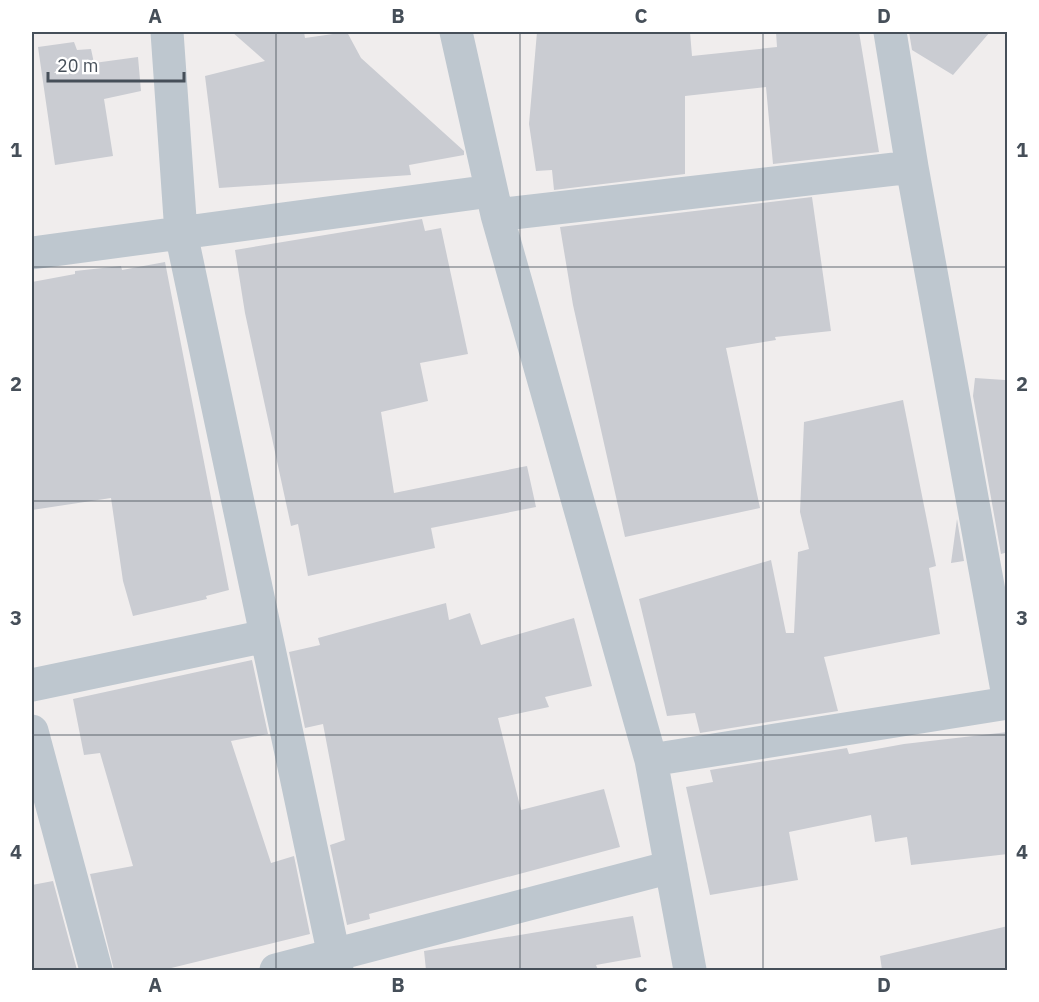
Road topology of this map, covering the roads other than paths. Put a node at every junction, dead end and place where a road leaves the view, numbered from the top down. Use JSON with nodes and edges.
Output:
{"nodes":[{"id":1,"x":167,"y":32,"type":"edge"},
{"id":2,"x":456,"y":32,"type":"edge"},
{"id":3,"x":890,"y":32,"type":"edge"},
{"id":4,"x":912,"y":167,"type":"junction"},
{"id":5,"x":494,"y":203,"type":"junction"},
{"id":6,"x":181,"y":233,"type":"junction"},
{"id":7,"x":32,"y":253,"type":"edge"},
{"id":8,"x":266,"y":636,"type":"junction"},
{"id":9,"x":32,"y":685,"type":"edge"},
{"id":10,"x":1008,"y":696,"type":"edge"},
{"id":11,"x":1008,"y":703,"type":"edge"},
{"id":12,"x":32,"y":731,"type":"edge"},
{"id":13,"x":651,"y":760,"type":"junction"},
{"id":14,"x":671,"y":867,"type":"junction"},
{"id":15,"x":336,"y":963,"type":"edge"},
{"id":16,"x":96,"y":970,"type":"edge"},
{"id":17,"x":276,"y":970,"type":"edge"},
{"id":18,"x":690,"y":970,"type":"edge"}],
"edges":[{"from":1,"to":6,"type":"street"},
{"from":2,"to":5,"type":"street"},
{"from":3,"to":4,"type":"street"},
{"from":4,"to":5,"type":"street"},
{"from":4,"to":10,"type":"street"},
{"from":5,"to":6,"type":"street"},
{"from":5,"to":13,"type":"street"},
{"from":6,"to":7,"type":"street"},
{"from":6,"to":8,"type":"street"},
{"from":8,"to":9,"type":"street"},
{"from":8,"to":15,"type":"street"},
{"from":11,"to":13,"type":"street"},
{"from":12,"to":16,"type":"street"},
{"from":13,"to":14,"type":"street"},
{"from":14,"to":15,"type":"street"},
{"from":14,"to":18,"type":"street"},
{"from":15,"to":17,"type":"street"}]}
